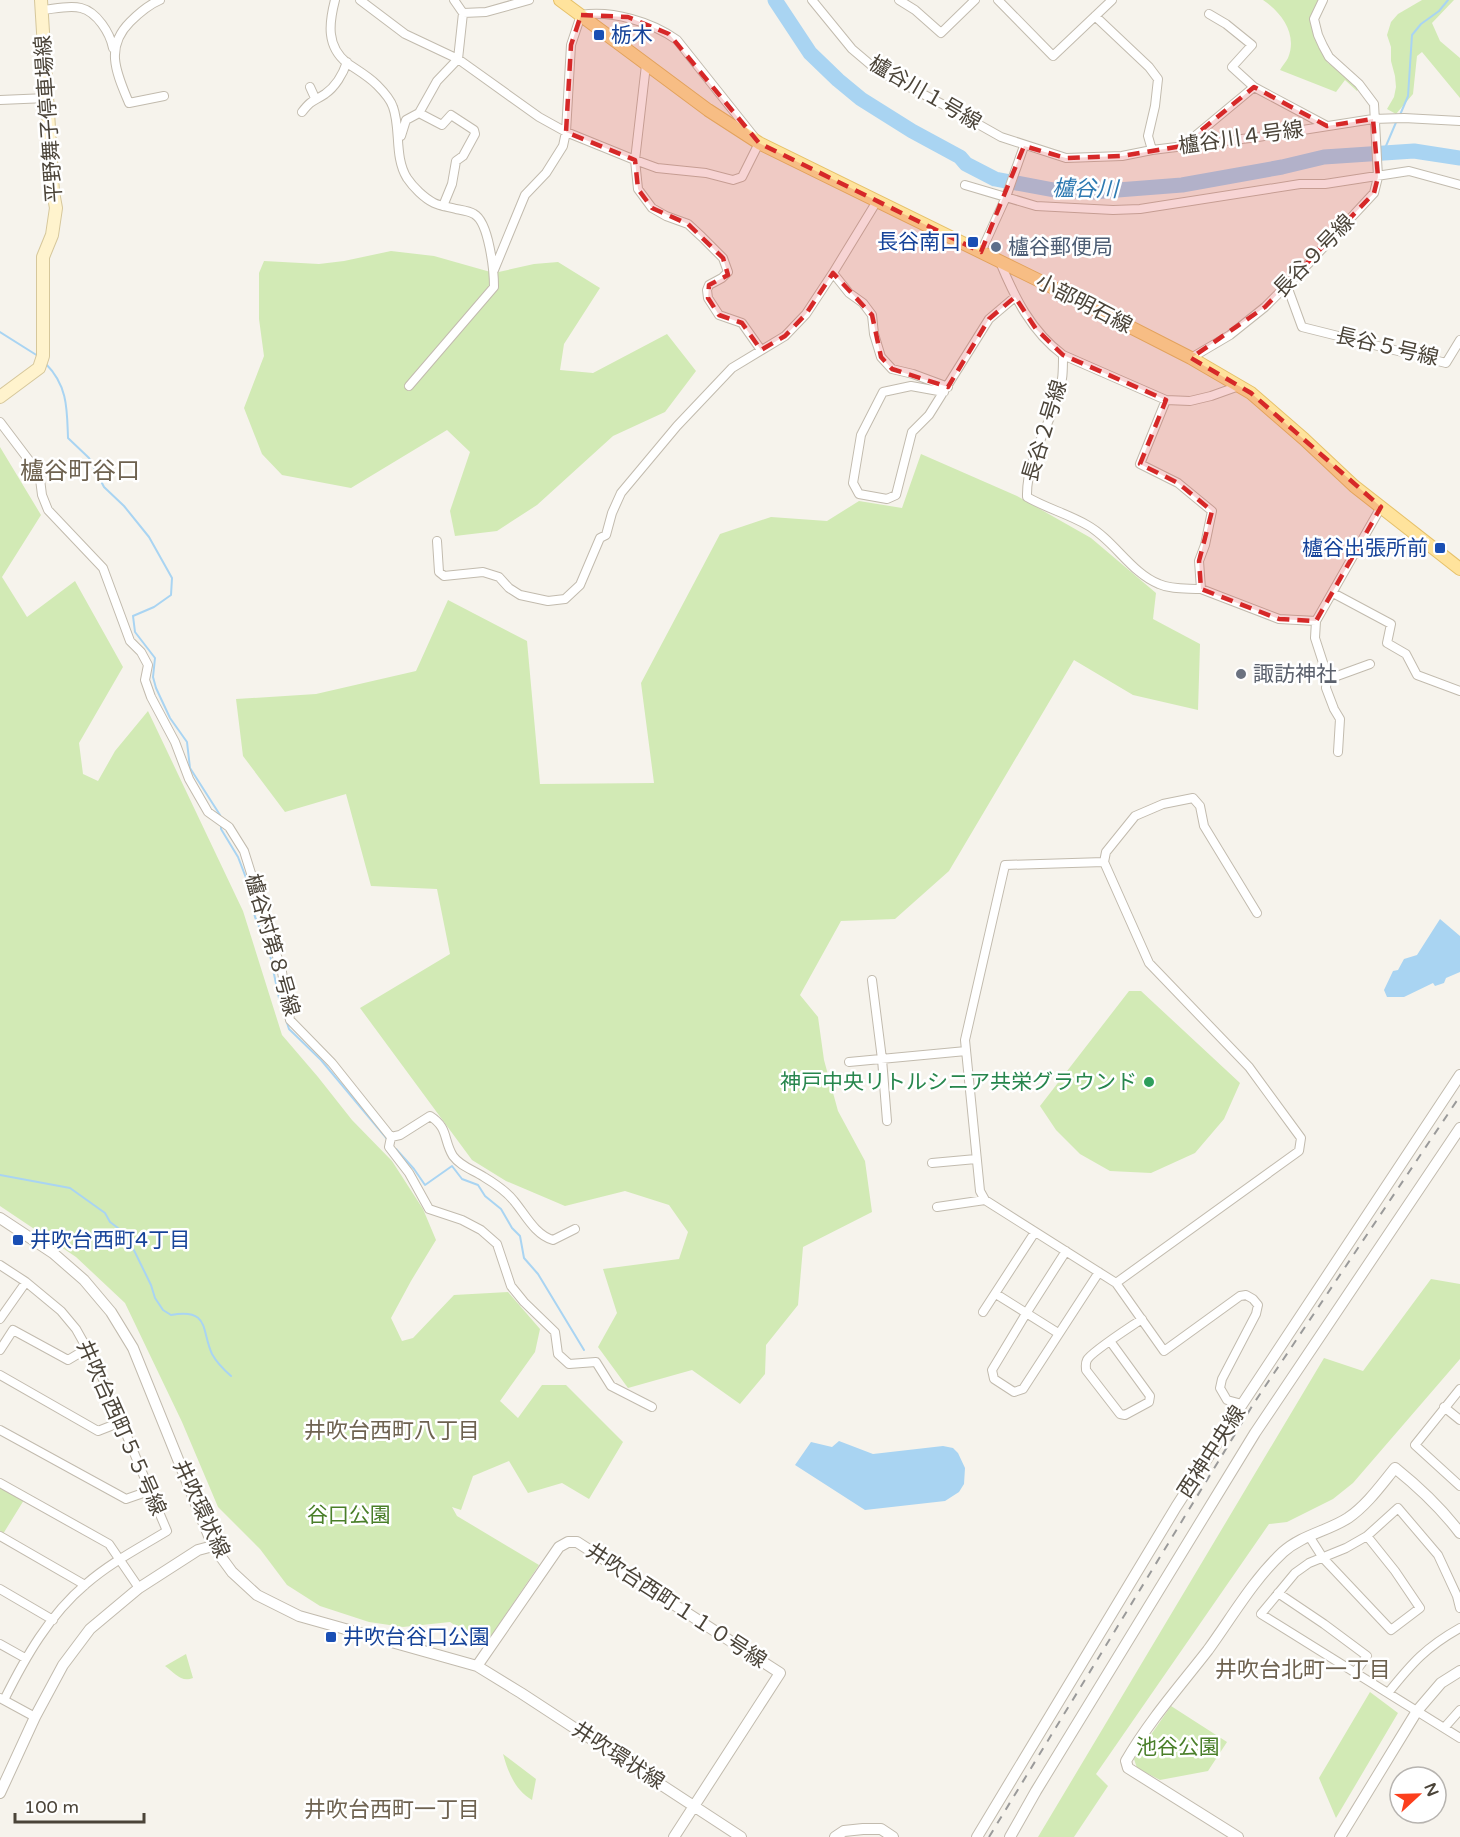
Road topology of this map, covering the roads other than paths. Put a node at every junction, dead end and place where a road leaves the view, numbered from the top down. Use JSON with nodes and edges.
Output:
{"nodes":[{"id":1,"x":160,"y":0,"type":"edge"},
{"id":2,"x":335,"y":0,"type":"edge"},
{"id":3,"x":362,"y":0,"type":"edge"},
{"id":4,"x":454,"y":0,"type":"edge"},
{"id":5,"x":529,"y":0,"type":"edge"},
{"id":6,"x":899,"y":0,"type":"edge"},
{"id":7,"x":975,"y":0,"type":"edge"},
{"id":8,"x":998,"y":0,"type":"edge"},
{"id":9,"x":1112,"y":0,"type":"edge"},
{"id":10,"x":1323,"y":0,"type":"edge"},
{"id":11,"x":564,"y":1,"type":"edge"},
{"id":12,"x":814,"y":1,"type":"edge"},
{"id":13,"x":63,"y":4,"type":"edge"},
{"id":14,"x":42,"y":5,"type":"edge"},
{"id":15,"x":463,"y":13,"type":"junction"},
{"id":16,"x":1209,"y":14,"type":"dead end"},
{"id":17,"x":581,"y":15,"type":"junction"},
{"id":18,"x":1095,"y":15,"type":"junction"},
{"id":19,"x":114,"y":55,"type":"junction"},
{"id":20,"x":458,"y":59,"type":"junction"},
{"id":21,"x":347,"y":62,"type":"junction"},
{"id":22,"x":646,"y":65,"type":"junction"},
{"id":23,"x":310,"y":87,"type":"dead end"},
{"id":24,"x":1254,"y":87,"type":"junction"},
{"id":25,"x":164,"y":96,"type":"dead end"},
{"id":26,"x":47,"y":98,"type":"junction"},
{"id":27,"x":315,"y":98,"type":"junction"},
{"id":28,"x":0,"y":100,"type":"edge"},
{"id":29,"x":302,"y":112,"type":"dead end"},
{"id":30,"x":419,"y":112,"type":"junction"},
{"id":31,"x":1373,"y":119,"type":"junction"},
{"id":32,"x":1460,"y":121,"type":"edge"},
{"id":33,"x":1327,"y":126,"type":"junction"},
{"id":34,"x":566,"y":132,"type":"junction"},
{"id":35,"x":759,"y":143,"type":"junction"},
{"id":36,"x":399,"y":144,"type":"junction"},
{"id":37,"x":1024,"y":146,"type":"junction"},
{"id":38,"x":1182,"y":146,"type":"junction"},
{"id":39,"x":1152,"y":150,"type":"junction"},
{"id":40,"x":635,"y":160,"type":"junction"},
{"id":41,"x":1378,"y":177,"type":"junction"},
{"id":42,"x":965,"y":185,"type":"dead end"},
{"id":43,"x":1460,"y":185,"type":"edge"},
{"id":44,"x":1006,"y":197,"type":"junction"},
{"id":45,"x":878,"y":201,"type":"junction"},
{"id":46,"x":443,"y":206,"type":"junction"},
{"id":47,"x":981,"y":252,"type":"junction"},
{"id":48,"x":1000,"y":261,"type":"junction"},
{"id":49,"x":494,"y":270,"type":"junction"},
{"id":50,"x":833,"y":273,"type":"junction"},
{"id":51,"x":1287,"y":286,"type":"junction"},
{"id":52,"x":1015,"y":297,"type":"junction"},
{"id":53,"x":1460,"y":342,"type":"edge"},
{"id":54,"x":761,"y":350,"type":"junction"},
{"id":55,"x":1064,"y":355,"type":"junction"},
{"id":56,"x":1191,"y":358,"type":"junction"},
{"id":57,"x":409,"y":386,"type":"dead end"},
{"id":58,"x":1239,"y":386,"type":"junction"},
{"id":59,"x":946,"y":389,"type":"junction"},
{"id":60,"x":0,"y":397,"type":"edge"},
{"id":61,"x":1166,"y":400,"type":"junction"},
{"id":62,"x":0,"y":422,"type":"edge"},
{"id":63,"x":1381,"y":507,"type":"junction"},
{"id":64,"x":437,"y":541,"type":"dead end"},
{"id":65,"x":1460,"y":569,"type":"edge"},
{"id":66,"x":1201,"y":589,"type":"junction"},
{"id":67,"x":1333,"y":592,"type":"junction"},
{"id":68,"x":1316,"y":621,"type":"junction"},
{"id":69,"x":1370,"y":664,"type":"dead end"},
{"id":70,"x":1326,"y":680,"type":"junction"},
{"id":71,"x":1460,"y":691,"type":"edge"},
{"id":72,"x":1338,"y":752,"type":"dead end"},
{"id":73,"x":1104,"y":861,"type":"junction"},
{"id":74,"x":1257,"y":913,"type":"dead end"},
{"id":75,"x":872,"y":980,"type":"dead end"},
{"id":76,"x":966,"y":1051,"type":"junction"},
{"id":77,"x":882,"y":1059,"type":"junction"},
{"id":78,"x":849,"y":1062,"type":"dead end"},
{"id":79,"x":1460,"y":1075,"type":"edge"},
{"id":80,"x":887,"y":1121,"type":"dead end"},
{"id":81,"x":1460,"y":1128,"type":"edge"},
{"id":82,"x":390,"y":1141,"type":"junction"},
{"id":83,"x":976,"y":1159,"type":"junction"},
{"id":84,"x":932,"y":1163,"type":"dead end"},
{"id":85,"x":985,"y":1200,"type":"junction"},
{"id":86,"x":937,"y":1207,"type":"dead end"},
{"id":87,"x":0,"y":1218,"type":"edge"},
{"id":88,"x":575,"y":1229,"type":"dead end"},
{"id":89,"x":1035,"y":1232,"type":"junction"},
{"id":90,"x":1066,"y":1251,"type":"junction"},
{"id":91,"x":0,"y":1265,"type":"edge"},
{"id":92,"x":1099,"y":1272,"type":"junction"},
{"id":93,"x":26,"y":1282,"type":"junction"},
{"id":94,"x":1116,"y":1283,"type":"junction"},
{"id":95,"x":996,"y":1294,"type":"junction"},
{"id":96,"x":983,"y":1312,"type":"dead end"},
{"id":97,"x":1027,"y":1312,"type":"junction"},
{"id":98,"x":0,"y":1319,"type":"edge"},
{"id":99,"x":1142,"y":1319,"type":"junction"},
{"id":100,"x":1058,"y":1333,"type":"junction"},
{"id":101,"x":1110,"y":1341,"type":"junction"},
{"id":102,"x":88,"y":1348,"type":"junction"},
{"id":103,"x":0,"y":1350,"type":"edge"},
{"id":104,"x":0,"y":1375,"type":"edge"},
{"id":105,"x":1460,"y":1389,"type":"edge"},
{"id":106,"x":1242,"y":1404,"type":"junction"},
{"id":107,"x":652,"y":1407,"type":"dead end"},
{"id":108,"x":1444,"y":1407,"type":"junction"},
{"id":109,"x":1460,"y":1420,"type":"edge"},
{"id":110,"x":121,"y":1422,"type":"junction"},
{"id":111,"x":0,"y":1430,"type":"edge"},
{"id":112,"x":0,"y":1483,"type":"edge"},
{"id":113,"x":1460,"y":1486,"type":"edge"},
{"id":114,"x":149,"y":1491,"type":"junction"},
{"id":115,"x":1460,"y":1533,"type":"edge"},
{"id":116,"x":0,"y":1536,"type":"edge"},
{"id":117,"x":1309,"y":1536,"type":"junction"},
{"id":118,"x":1367,"y":1536,"type":"junction"},
{"id":119,"x":213,"y":1546,"type":"junction"},
{"id":120,"x":1323,"y":1558,"type":"junction"},
{"id":121,"x":120,"y":1560,"type":"junction"},
{"id":122,"x":85,"y":1585,"type":"junction"},
{"id":123,"x":139,"y":1588,"type":"junction"},
{"id":124,"x":0,"y":1589,"type":"edge"},
{"id":125,"x":1278,"y":1593,"type":"junction"},
{"id":126,"x":1460,"y":1608,"type":"edge"},
{"id":127,"x":52,"y":1620,"type":"junction"},
{"id":128,"x":1460,"y":1628,"type":"edge"},
{"id":129,"x":0,"y":1644,"type":"edge"},
{"id":130,"x":25,"y":1658,"type":"junction"},
{"id":131,"x":477,"y":1666,"type":"junction"},
{"id":132,"x":1460,"y":1671,"type":"edge"},
{"id":133,"x":1355,"y":1672,"type":"junction"},
{"id":134,"x":1388,"y":1693,"type":"junction"},
{"id":135,"x":2,"y":1699,"type":"edge"},
{"id":136,"x":1460,"y":1710,"type":"edge"},
{"id":137,"x":1417,"y":1711,"type":"junction"},
{"id":138,"x":35,"y":1717,"type":"junction"},
{"id":139,"x":1444,"y":1728,"type":"junction"},
{"id":140,"x":1460,"y":1738,"type":"edge"},
{"id":141,"x":1016,"y":1774,"type":"junction"},
{"id":142,"x":0,"y":1793,"type":"edge"},
{"id":143,"x":694,"y":1807,"type":"junction"},
{"id":144,"x":863,"y":1829,"type":"junction"},
{"id":145,"x":674,"y":1837,"type":"edge"},
{"id":146,"x":741,"y":1837,"type":"edge"},
{"id":147,"x":835,"y":1837,"type":"edge"},
{"id":148,"x":877,"y":1837,"type":"edge"},
{"id":149,"x":893,"y":1837,"type":"edge"},
{"id":150,"x":971,"y":1837,"type":"edge"},
{"id":151,"x":977,"y":1837,"type":"edge"},
{"id":152,"x":1012,"y":1837,"type":"edge"},
{"id":153,"x":1238,"y":1837,"type":"edge"},
{"id":154,"x":1340,"y":1837,"type":"edge"}],
"edges":[{"from":1,"to":19,"type":"street"},
{"from":2,"to":21,"type":"street"},
{"from":3,"to":20,"type":"street"},
{"from":4,"to":15,"type":"street"},
{"from":5,"to":15,"type":"street"},
{"from":6,"to":7,"type":"street"},
{"from":8,"to":18,"type":"street"},
{"from":9,"to":18,"type":"street"},
{"from":10,"to":31,"type":"street"},
{"from":11,"to":17,"type":"main road","name":"小部明石線"},
{"from":12,"to":37,"type":"street","name":"櫨谷川１号線"},
{"from":13,"to":14,"type":"street"},
{"from":13,"to":19,"type":"street"},
{"from":14,"to":26,"type":"main road","name":"平野舞子停車場線"},
{"from":15,"to":20,"type":"street"},
{"from":16,"to":24,"type":"street"},
{"from":17,"to":22,"type":"main road","name":"小部明石線"},
{"from":17,"to":34,"type":"street"},
{"from":17,"to":35,"type":"street"},
{"from":18,"to":39,"type":"street"},
{"from":19,"to":25,"type":"street"},
{"from":20,"to":30,"type":"street"},
{"from":20,"to":34,"type":"street"},
{"from":21,"to":27,"type":"street"},
{"from":21,"to":36,"type":"street"},
{"from":22,"to":35,"type":"main road","name":"小部明石線"},
{"from":22,"to":40,"type":"street"},
{"from":23,"to":27,"type":"street"},
{"from":24,"to":33,"type":"street"},
{"from":24,"to":38,"type":"street"},
{"from":26,"to":28,"type":"street"},
{"from":26,"to":60,"type":"main road","name":"平野舞子停車場線"},
{"from":27,"to":29,"type":"street"},
{"from":30,"to":36,"type":"street"},
{"from":30,"to":46,"type":"street"},
{"from":31,"to":32,"type":"street","name":"櫨谷川４号線"},
{"from":31,"to":33,"type":"street","name":"櫨谷川４号線"},
{"from":31,"to":41,"type":"street"},
{"from":33,"to":38,"type":"street","name":"櫨谷川４号線"},
{"from":34,"to":40,"type":"street"},
{"from":34,"to":49,"type":"street"},
{"from":35,"to":40,"type":"street"},
{"from":35,"to":45,"type":"main road","name":"小部明石線"},
{"from":36,"to":46,"type":"street"},
{"from":37,"to":39,"type":"street","name":"櫨谷川４号線"},
{"from":37,"to":44,"type":"street"},
{"from":38,"to":39,"type":"street","name":"櫨谷川４号線"},
{"from":40,"to":54,"type":"street"},
{"from":41,"to":43,"type":"street"},
{"from":41,"to":44,"type":"street"},
{"from":41,"to":51,"type":"street","name":"長谷９号線"},
{"from":42,"to":44,"type":"street"},
{"from":44,"to":47,"type":"street"},
{"from":45,"to":47,"type":"main road","name":"小部明石線"},
{"from":45,"to":50,"type":"street"},
{"from":46,"to":49,"type":"street"},
{"from":47,"to":48,"type":"main road","name":"小部明石線"},
{"from":48,"to":52,"type":"street"},
{"from":48,"to":56,"type":"main road","name":"小部明石線"},
{"from":49,"to":57,"type":"street"},
{"from":50,"to":54,"type":"street"},
{"from":50,"to":59,"type":"street"},
{"from":51,"to":53,"type":"street","name":"長谷５号線"},
{"from":51,"to":56,"type":"street","name":"長谷９号線"},
{"from":52,"to":55,"type":"street"},
{"from":52,"to":59,"type":"street"},
{"from":54,"to":64,"type":"street"},
{"from":55,"to":61,"type":"street","name":"長谷２号線"},
{"from":55,"to":66,"type":"street","name":"長谷２号線"},
{"from":56,"to":58,"type":"main road","name":"小部明石線"},
{"from":58,"to":61,"type":"street"},
{"from":58,"to":63,"type":"main road","name":"小部明石線"},
{"from":59,"to":59,"type":"street"},
{"from":61,"to":66,"type":"street"},
{"from":62,"to":82,"type":"street","name":"櫨谷村第８号線"},
{"from":63,"to":65,"type":"main road","name":"小部明石線"},
{"from":63,"to":67,"type":"street"},
{"from":66,"to":68,"type":"street"},
{"from":67,"to":68,"type":"street"},
{"from":67,"to":71,"type":"street"},
{"from":68,"to":70,"type":"street"},
{"from":69,"to":70,"type":"street"},
{"from":70,"to":72,"type":"street"},
{"from":73,"to":74,"type":"street"},
{"from":73,"to":76,"type":"street"},
{"from":73,"to":94,"type":"street"},
{"from":75,"to":77,"type":"street"},
{"from":76,"to":77,"type":"street"},
{"from":76,"to":83,"type":"street"},
{"from":77,"to":78,"type":"street"},
{"from":77,"to":80,"type":"street"},
{"from":79,"to":106,"type":"street","name":"西神中央線"},
{"from":81,"to":152,"type":"street","name":"西神中央線"},
{"from":82,"to":88,"type":"street"},
{"from":82,"to":107,"type":"street","name":"櫨谷村第８号線"},
{"from":83,"to":84,"type":"street"},
{"from":83,"to":85,"type":"street"},
{"from":85,"to":86,"type":"street"},
{"from":85,"to":89,"type":"street"},
{"from":87,"to":119,"type":"street","name":"井吹環状線"},
{"from":89,"to":90,"type":"street"},
{"from":89,"to":95,"type":"street"},
{"from":90,"to":92,"type":"street"},
{"from":90,"to":97,"type":"street"},
{"from":91,"to":93,"type":"street","name":"井吹台西町５５号線"},
{"from":92,"to":94,"type":"street"},
{"from":92,"to":100,"type":"street"},
{"from":93,"to":98,"type":"street"},
{"from":93,"to":102,"type":"street","name":"井吹台西町５５号線"},
{"from":94,"to":99,"type":"street"},
{"from":95,"to":96,"type":"street"},
{"from":95,"to":97,"type":"street"},
{"from":97,"to":100,"type":"street"},
{"from":97,"to":100,"type":"street"},
{"from":99,"to":101,"type":"street"},
{"from":99,"to":106,"type":"street"},
{"from":101,"to":101,"type":"street"},
{"from":102,"to":103,"type":"street"},
{"from":102,"to":110,"type":"street","name":"井吹台西町５５号線"},
{"from":104,"to":110,"type":"street"},
{"from":105,"to":108,"type":"street"},
{"from":106,"to":141,"type":"street","name":"西神中央線"},
{"from":108,"to":109,"type":"street"},
{"from":108,"to":113,"type":"street"},
{"from":110,"to":114,"type":"street","name":"井吹台西町５５号線"},
{"from":111,"to":114,"type":"street"},
{"from":112,"to":121,"type":"street"},
{"from":114,"to":121,"type":"street","name":"井吹台西町５５号線"},
{"from":115,"to":117,"type":"street"},
{"from":116,"to":122,"type":"street"},
{"from":117,"to":120,"type":"street"},
{"from":117,"to":153,"type":"street"},
{"from":118,"to":120,"type":"street"},
{"from":118,"to":120,"type":"street"},
{"from":118,"to":126,"type":"street"},
{"from":119,"to":123,"type":"street"},
{"from":119,"to":131,"type":"street","name":"井吹環状線"},
{"from":120,"to":125,"type":"street"},
{"from":121,"to":122,"type":"street","name":"井吹台西町５５号線"},
{"from":121,"to":123,"type":"street"},
{"from":122,"to":127,"type":"street","name":"井吹台西町５５号線"},
{"from":123,"to":138,"type":"street"},
{"from":124,"to":127,"type":"street"},
{"from":125,"to":133,"type":"street"},
{"from":125,"to":133,"type":"street"},
{"from":127,"to":130,"type":"street","name":"井吹台西町５５号線"},
{"from":128,"to":134,"type":"street"},
{"from":129,"to":130,"type":"street"},
{"from":130,"to":135,"type":"street","name":"井吹台西町５５号線"},
{"from":131,"to":143,"type":"street","name":"井吹環状線"},
{"from":131,"to":143,"type":"street","name":"井吹台西町１１０号線"},
{"from":132,"to":137,"type":"street"},
{"from":133,"to":134,"type":"street"},
{"from":134,"to":137,"type":"street"},
{"from":135,"to":138,"type":"street"},
{"from":136,"to":139,"type":"street"},
{"from":137,"to":139,"type":"street"},
{"from":137,"to":154,"type":"street"},
{"from":138,"to":142,"type":"street"},
{"from":139,"to":140,"type":"street"},
{"from":141,"to":150,"type":"street"},
{"from":141,"to":151,"type":"street","name":"西神中央線"},
{"from":143,"to":145,"type":"street"},
{"from":143,"to":146,"type":"street","name":"井吹環状線"},
{"from":144,"to":147,"type":"street"},
{"from":144,"to":148,"type":"street"},
{"from":144,"to":149,"type":"street"}]}
